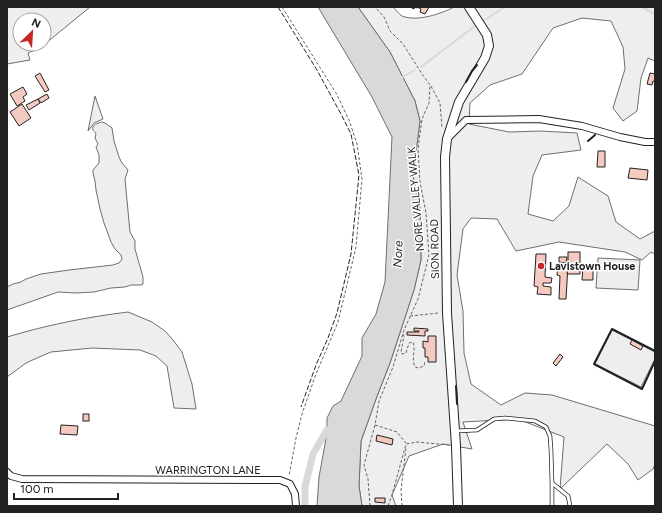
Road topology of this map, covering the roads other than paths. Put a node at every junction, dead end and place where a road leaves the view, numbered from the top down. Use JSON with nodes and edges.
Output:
{"nodes":[{"id":1,"x":470,"y":8,"type":"edge"},
{"id":2,"x":447,"y":139,"type":"junction"},
{"id":3,"x":655,"y":142,"type":"edge"},
{"id":4,"x":455,"y":431,"type":"junction"},
{"id":5,"x":7,"y":472,"type":"edge"},
{"id":6,"x":552,"y":483,"type":"junction"},
{"id":7,"x":296,"y":506,"type":"edge"},
{"id":8,"x":458,"y":506,"type":"edge"},
{"id":9,"x":552,"y":506,"type":"edge"},
{"id":10,"x":570,"y":506,"type":"edge"}],
"edges":[{"from":1,"to":2,"type":"street","name":"SION ROAD"},
{"from":2,"to":3,"type":"street"},
{"from":2,"to":4,"type":"street","name":"SION ROAD"},
{"from":4,"to":6,"type":"lane"},
{"from":4,"to":8,"type":"street","name":"SION ROAD"},
{"from":5,"to":7,"type":"street","name":"WARRINGTON LANE"},
{"from":6,"to":9,"type":"lane"},
{"from":6,"to":10,"type":"lane"}]}
